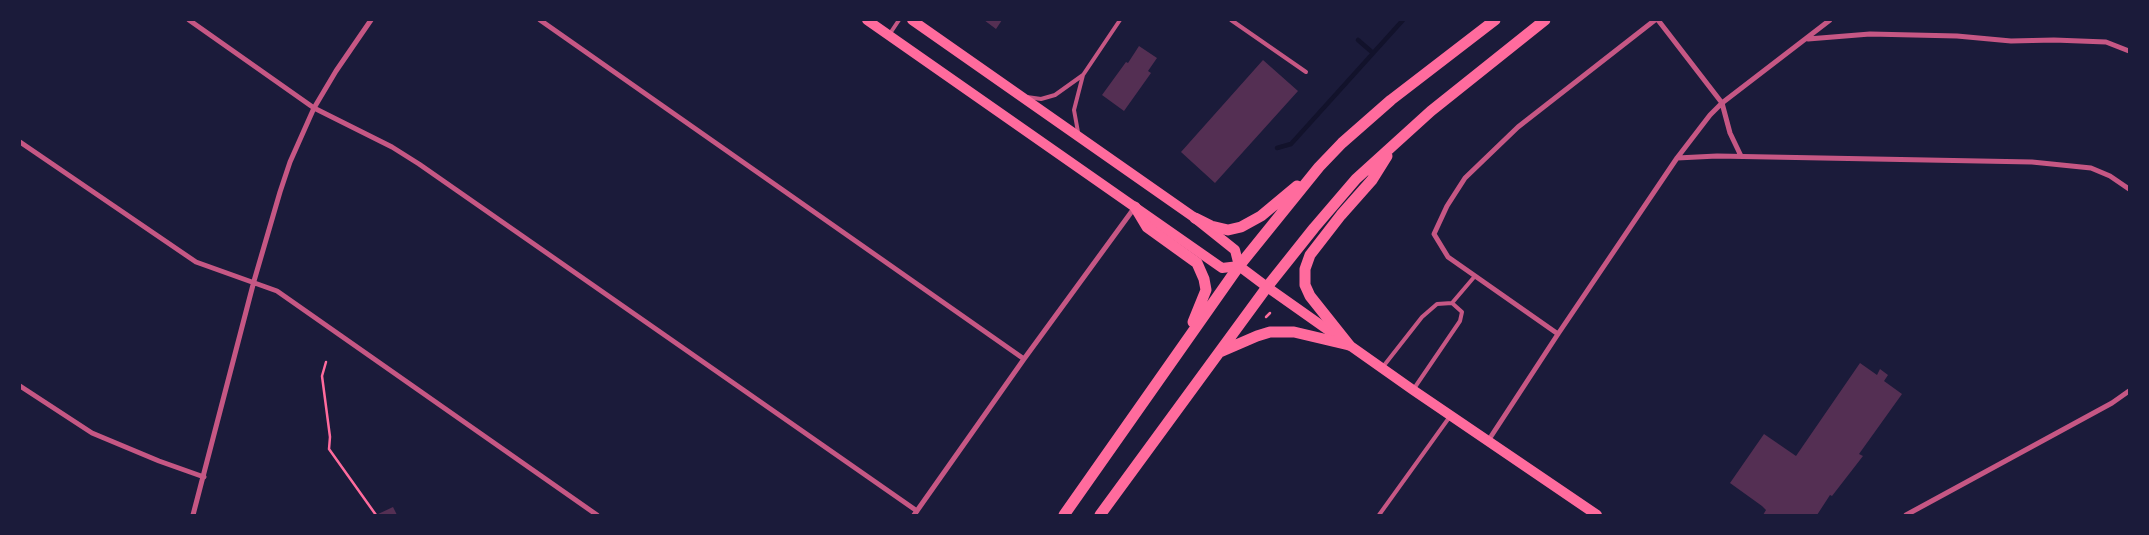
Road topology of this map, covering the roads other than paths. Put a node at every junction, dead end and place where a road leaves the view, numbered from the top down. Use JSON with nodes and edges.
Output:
{"nodes":[{"id":1,"x":189,"y":20,"type":"edge"},
{"id":2,"x":371,"y":20,"type":"edge"},
{"id":3,"x":540,"y":20,"type":"edge"},
{"id":4,"x":899,"y":20,"type":"edge"},
{"id":5,"x":912,"y":20,"type":"edge"},
{"id":6,"x":1120,"y":20,"type":"edge"},
{"id":7,"x":1231,"y":20,"type":"edge"},
{"id":8,"x":1495,"y":20,"type":"edge"},
{"id":9,"x":1545,"y":20,"type":"edge"},
{"id":10,"x":1657,"y":20,"type":"edge"},
{"id":11,"x":1830,"y":20,"type":"edge"},
{"id":12,"x":871,"y":21,"type":"edge"},
{"id":13,"x":889,"y":35,"type":"junction"},
{"id":14,"x":1807,"y":39,"type":"junction"},
{"id":15,"x":2129,"y":51,"type":"edge"},
{"id":16,"x":1306,"y":72,"type":"dead end"},
{"id":17,"x":1082,"y":75,"type":"junction"},
{"id":18,"x":1023,"y":97,"type":"junction"},
{"id":19,"x":1722,"y":103,"type":"junction"},
{"id":20,"x":314,"y":108,"type":"junction"},
{"id":21,"x":1398,"y":140,"type":"junction"},
{"id":22,"x":20,"y":142,"type":"edge"},
{"id":23,"x":1091,"y":146,"type":"junction"},
{"id":24,"x":1742,"y":156,"type":"junction"},
{"id":25,"x":1677,"y":158,"type":"junction"},
{"id":26,"x":1320,"y":167,"type":"junction"},
{"id":27,"x":2129,"y":189,"type":"edge"},
{"id":28,"x":1135,"y":207,"type":"junction"},
{"id":29,"x":1195,"y":218,"type":"junction"},
{"id":30,"x":1240,"y":266,"type":"junction"},
{"id":31,"x":1475,"y":276,"type":"junction"},
{"id":32,"x":254,"y":281,"type":"junction"},
{"id":33,"x":1267,"y":287,"type":"junction"},
{"id":34,"x":1452,"y":303,"type":"junction"},
{"id":35,"x":1558,"y":334,"type":"junction"},
{"id":36,"x":1349,"y":345,"type":"junction"},
{"id":37,"x":1183,"y":346,"type":"junction"},
{"id":38,"x":1219,"y":353,"type":"junction"},
{"id":39,"x":1024,"y":359,"type":"junction"},
{"id":40,"x":1382,"y":368,"type":"junction"},
{"id":41,"x":20,"y":386,"type":"edge"},
{"id":42,"x":1413,"y":390,"type":"junction"},
{"id":43,"x":2129,"y":391,"type":"edge"},
{"id":44,"x":1451,"y":415,"type":"junction"},
{"id":45,"x":1488,"y":441,"type":"junction"},
{"id":46,"x":204,"y":477,"type":"junction"},
{"id":47,"x":915,"y":513,"type":"edge"},
{"id":48,"x":193,"y":515,"type":"edge"},
{"id":49,"x":597,"y":515,"type":"edge"},
{"id":50,"x":1064,"y":515,"type":"edge"},
{"id":51,"x":1100,"y":515,"type":"edge"},
{"id":52,"x":1379,"y":515,"type":"edge"},
{"id":53,"x":1597,"y":515,"type":"edge"},
{"id":54,"x":1906,"y":515,"type":"edge"}],
"edges":[{"from":1,"to":20,"type":"street"},
{"from":2,"to":20,"type":"street"},
{"from":3,"to":39,"type":"street"},
{"from":4,"to":13,"type":"lane"},
{"from":5,"to":18,"type":"main road"},
{"from":6,"to":17,"type":"lane"},
{"from":7,"to":16,"type":"lane"},
{"from":8,"to":26,"type":"highway"},
{"from":9,"to":21,"type":"highway"},
{"from":10,"to":19,"type":"street"},
{"from":10,"to":31,"type":"street"},
{"from":11,"to":14,"type":"street"},
{"from":12,"to":13,"type":"main road"},
{"from":13,"to":28,"type":"main road"},
{"from":14,"to":15,"type":"street"},
{"from":14,"to":19,"type":"street"},
{"from":17,"to":18,"type":"lane"},
{"from":17,"to":23,"type":"lane"},
{"from":18,"to":23,"type":"main road"},
{"from":19,"to":24,"type":"street"},
{"from":19,"to":25,"type":"street"},
{"from":20,"to":32,"type":"street"},
{"from":20,"to":47,"type":"street"},
{"from":21,"to":33,"type":"highway"},
{"from":21,"to":36,"type":"highway"},
{"from":22,"to":32,"type":"street"},
{"from":23,"to":29,"type":"main road"},
{"from":24,"to":25,"type":"street"},
{"from":24,"to":27,"type":"street"},
{"from":25,"to":35,"type":"street"},
{"from":26,"to":29,"type":"highway"},
{"from":26,"to":30,"type":"highway"},
{"from":28,"to":30,"type":"main road"},
{"from":28,"to":37,"type":"highway"},
{"from":28,"to":39,"type":"street"},
{"from":29,"to":30,"type":"main road"},
{"from":30,"to":33,"type":"main road"},
{"from":30,"to":37,"type":"highway"},
{"from":31,"to":34,"type":"lane"},
{"from":31,"to":35,"type":"street"},
{"from":32,"to":46,"type":"street"},
{"from":32,"to":49,"type":"street"},
{"from":33,"to":36,"type":"main road"},
{"from":33,"to":38,"type":"highway"},
{"from":34,"to":40,"type":"lane"},
{"from":34,"to":42,"type":"lane"},
{"from":35,"to":45,"type":"street"},
{"from":36,"to":38,"type":"highway"},
{"from":36,"to":40,"type":"main road"},
{"from":37,"to":50,"type":"highway"},
{"from":38,"to":51,"type":"highway"},
{"from":39,"to":47,"type":"street"},
{"from":40,"to":42,"type":"main road"},
{"from":41,"to":46,"type":"street"},
{"from":42,"to":44,"type":"main road"},
{"from":43,"to":54,"type":"street"},
{"from":44,"to":45,"type":"main road"},
{"from":44,"to":52,"type":"lane"},
{"from":45,"to":53,"type":"main road"},
{"from":46,"to":48,"type":"street"}]}
